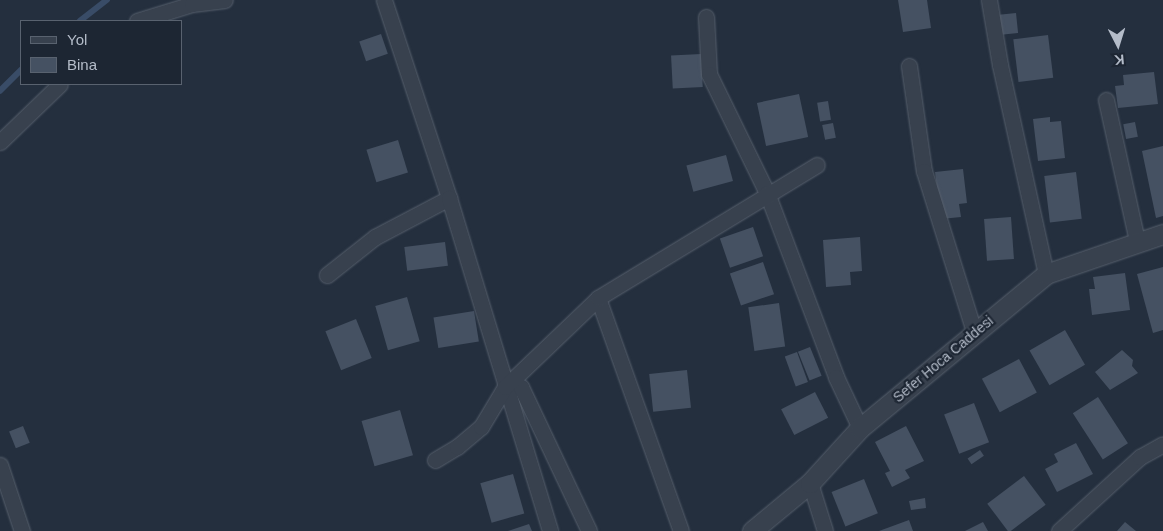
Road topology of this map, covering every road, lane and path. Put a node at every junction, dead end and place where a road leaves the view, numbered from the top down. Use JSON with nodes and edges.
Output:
{"nodes":[{"id":1,"x":225,"y":0,"type":"edge"},
{"id":2,"x":384,"y":0,"type":"edge"},
{"id":3,"x":989,"y":0,"type":"edge"},
{"id":4,"x":706,"y":17,"type":"dead end"},
{"id":5,"x":138,"y":20,"type":"edge"},
{"id":6,"x":909,"y":66,"type":"dead end"},
{"id":7,"x":59,"y":85,"type":"edge"},
{"id":8,"x":1106,"y":100,"type":"dead end"},
{"id":9,"x":0,"y":142,"type":"edge"},
{"id":10,"x":818,"y":164,"type":"dead end"},
{"id":11,"x":767,"y":193,"type":"junction"},
{"id":12,"x":448,"y":198,"type":"junction"},
{"id":13,"x":1163,"y":234,"type":"edge"},
{"id":14,"x":1137,"y":241,"type":"junction"},
{"id":15,"x":1046,"y":274,"type":"junction"},
{"id":16,"x":326,"y":275,"type":"dead end"},
{"id":17,"x":598,"y":298,"type":"junction"},
{"id":18,"x":974,"y":332,"type":"junction"},
{"id":19,"x":505,"y":387,"type":"junction"},
{"id":20,"x":860,"y":428,"type":"junction"},
{"id":21,"x":1163,"y":444,"type":"edge"},
{"id":22,"x":435,"y":460,"type":"dead end"},
{"id":23,"x":0,"y":465,"type":"edge"},
{"id":24,"x":810,"y":483,"type":"junction"},
{"id":25,"x":22,"y":531,"type":"edge"},
{"id":26,"x":550,"y":531,"type":"edge"},
{"id":27,"x":590,"y":531,"type":"edge"},
{"id":28,"x":681,"y":531,"type":"edge"},
{"id":29,"x":752,"y":531,"type":"edge"},
{"id":30,"x":825,"y":531,"type":"edge"},
{"id":31,"x":1059,"y":531,"type":"edge"}],
"edges":[{"from":1,"to":5,"type":"street"},
{"from":2,"to":12,"type":"street"},
{"from":3,"to":15,"type":"street"},
{"from":4,"to":11,"type":"street"},
{"from":6,"to":18,"type":"street"},
{"from":7,"to":9,"type":"street"},
{"from":8,"to":14,"type":"street"},
{"from":10,"to":11,"type":"street"},
{"from":11,"to":17,"type":"street"},
{"from":11,"to":20,"type":"street"},
{"from":12,"to":16,"type":"street"},
{"from":12,"to":19,"type":"street"},
{"from":13,"to":14,"type":"street","name":"Sefer Hoca Caddesi"},
{"from":14,"to":15,"type":"street","name":"Sefer Hoca Caddesi"},
{"from":15,"to":18,"type":"street","name":"Sefer Hoca Caddesi"},
{"from":17,"to":19,"type":"street"},
{"from":17,"to":28,"type":"street"},
{"from":18,"to":20,"type":"street","name":"Sefer Hoca Caddesi"},
{"from":19,"to":22,"type":"street"},
{"from":19,"to":26,"type":"street"},
{"from":19,"to":27,"type":"street"},
{"from":20,"to":24,"type":"street","name":"Sefer Hoca Caddesi"},
{"from":21,"to":31,"type":"street"},
{"from":23,"to":25,"type":"street"},
{"from":24,"to":29,"type":"street","name":"Sefer Hoca Caddesi"},
{"from":24,"to":30,"type":"street"}]}
